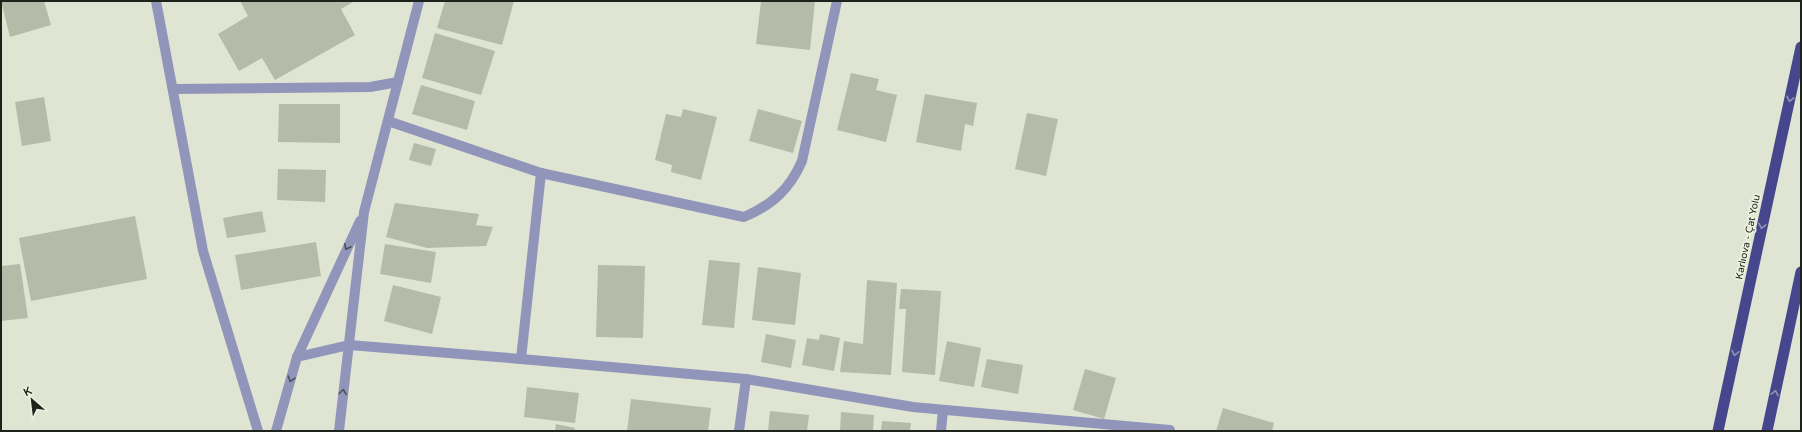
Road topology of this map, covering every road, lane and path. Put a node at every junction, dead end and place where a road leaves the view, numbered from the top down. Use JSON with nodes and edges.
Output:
{"nodes":[{"id":1,"x":156,"y":1,"type":"edge"},
{"id":2,"x":419,"y":1,"type":"edge"},
{"id":3,"x":837,"y":1,"type":"edge"},
{"id":4,"x":1801,"y":47,"type":"edge"},
{"id":5,"x":398,"y":82,"type":"junction"},
{"id":6,"x":173,"y":89,"type":"junction"},
{"id":7,"x":388,"y":121,"type":"junction"},
{"id":8,"x":541,"y":173,"type":"junction"},
{"id":9,"x":364,"y":212,"type":"junction"},
{"id":10,"x":1801,"y":272,"type":"edge"},
{"id":11,"x":349,"y":345,"type":"junction"},
{"id":12,"x":297,"y":357,"type":"junction"},
{"id":13,"x":520,"y":359,"type":"junction"},
{"id":14,"x":746,"y":379,"type":"junction"},
{"id":15,"x":943,"y":410,"type":"junction"},
{"id":16,"x":1170,"y":430,"type":"dead end"},
{"id":17,"x":258,"y":431,"type":"edge"},
{"id":18,"x":276,"y":431,"type":"edge"},
{"id":19,"x":339,"y":431,"type":"edge"},
{"id":20,"x":739,"y":431,"type":"edge"},
{"id":21,"x":941,"y":431,"type":"edge"},
{"id":22,"x":1718,"y":431,"type":"edge"},
{"id":23,"x":1767,"y":431,"type":"edge"}],
"edges":[{"from":1,"to":6,"type":"street"},
{"from":2,"to":5,"type":"street"},
{"from":3,"to":8,"type":"street"},
{"from":4,"to":22,"type":"highway","name":"Karlıova - Çat Yolu","one_way":true},
{"from":5,"to":6,"type":"street"},
{"from":5,"to":7,"type":"street"},
{"from":6,"to":17,"type":"street"},
{"from":7,"to":8,"type":"street"},
{"from":7,"to":9,"type":"street"},
{"from":8,"to":13,"type":"street"},
{"from":9,"to":11,"type":"street"},
{"from":9,"to":12,"type":"street","one_way":true},
{"from":23,"to":10,"type":"highway","one_way":true},
{"from":11,"to":12,"type":"street"},
{"from":11,"to":13,"type":"street"},
{"from":19,"to":11,"type":"street","one_way":true},
{"from":12,"to":18,"type":"street","one_way":true},
{"from":13,"to":14,"type":"street"},
{"from":14,"to":15,"type":"street"},
{"from":14,"to":20,"type":"street"},
{"from":15,"to":16,"type":"street"},
{"from":15,"to":21,"type":"street"}]}
